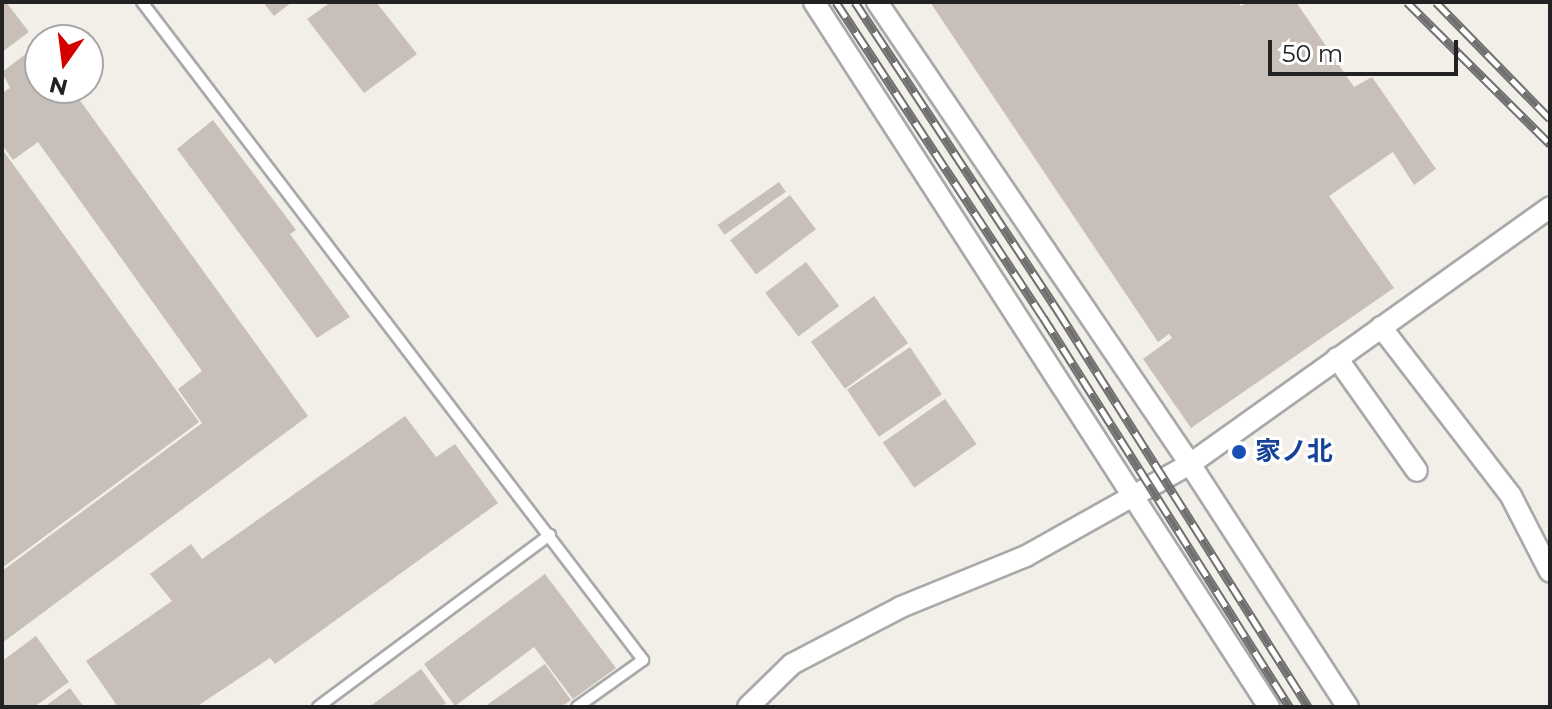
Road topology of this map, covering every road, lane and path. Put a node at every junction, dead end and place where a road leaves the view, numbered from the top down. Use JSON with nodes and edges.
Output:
{"nodes":[{"id":1,"x":142,"y":2,"type":"edge"},
{"id":2,"x":814,"y":2,"type":"edge"},
{"id":3,"x":877,"y":2,"type":"edge"},
{"id":4,"x":1550,"y":207,"type":"edge"},
{"id":5,"x":1381,"y":327,"type":"junction"},
{"id":6,"x":1337,"y":358,"type":"junction"},
{"id":7,"x":1190,"y":464,"type":"junction"},
{"id":8,"x":1417,"y":471,"type":"dead end"},
{"id":9,"x":1134,"y":498,"type":"junction"},
{"id":10,"x":550,"y":535,"type":"junction"},
{"id":11,"x":1550,"y":572,"type":"edge"},
{"id":12,"x":318,"y":707,"type":"edge"},
{"id":13,"x":577,"y":707,"type":"edge"},
{"id":14,"x":748,"y":707,"type":"edge"},
{"id":15,"x":1269,"y":707,"type":"edge"},
{"id":16,"x":1348,"y":707,"type":"edge"}],
"edges":[{"from":1,"to":10,"type":"lane"},
{"from":2,"to":9,"type":"street"},
{"from":3,"to":7,"type":"street"},
{"from":4,"to":5,"type":"street"},
{"from":5,"to":6,"type":"street"},
{"from":5,"to":11,"type":"street"},
{"from":6,"to":7,"type":"street"},
{"from":6,"to":8,"type":"street"},
{"from":7,"to":9,"type":"street"},
{"from":7,"to":16,"type":"street"},
{"from":9,"to":14,"type":"street"},
{"from":9,"to":15,"type":"street"},
{"from":10,"to":12,"type":"lane"},
{"from":10,"to":13,"type":"lane"}]}
